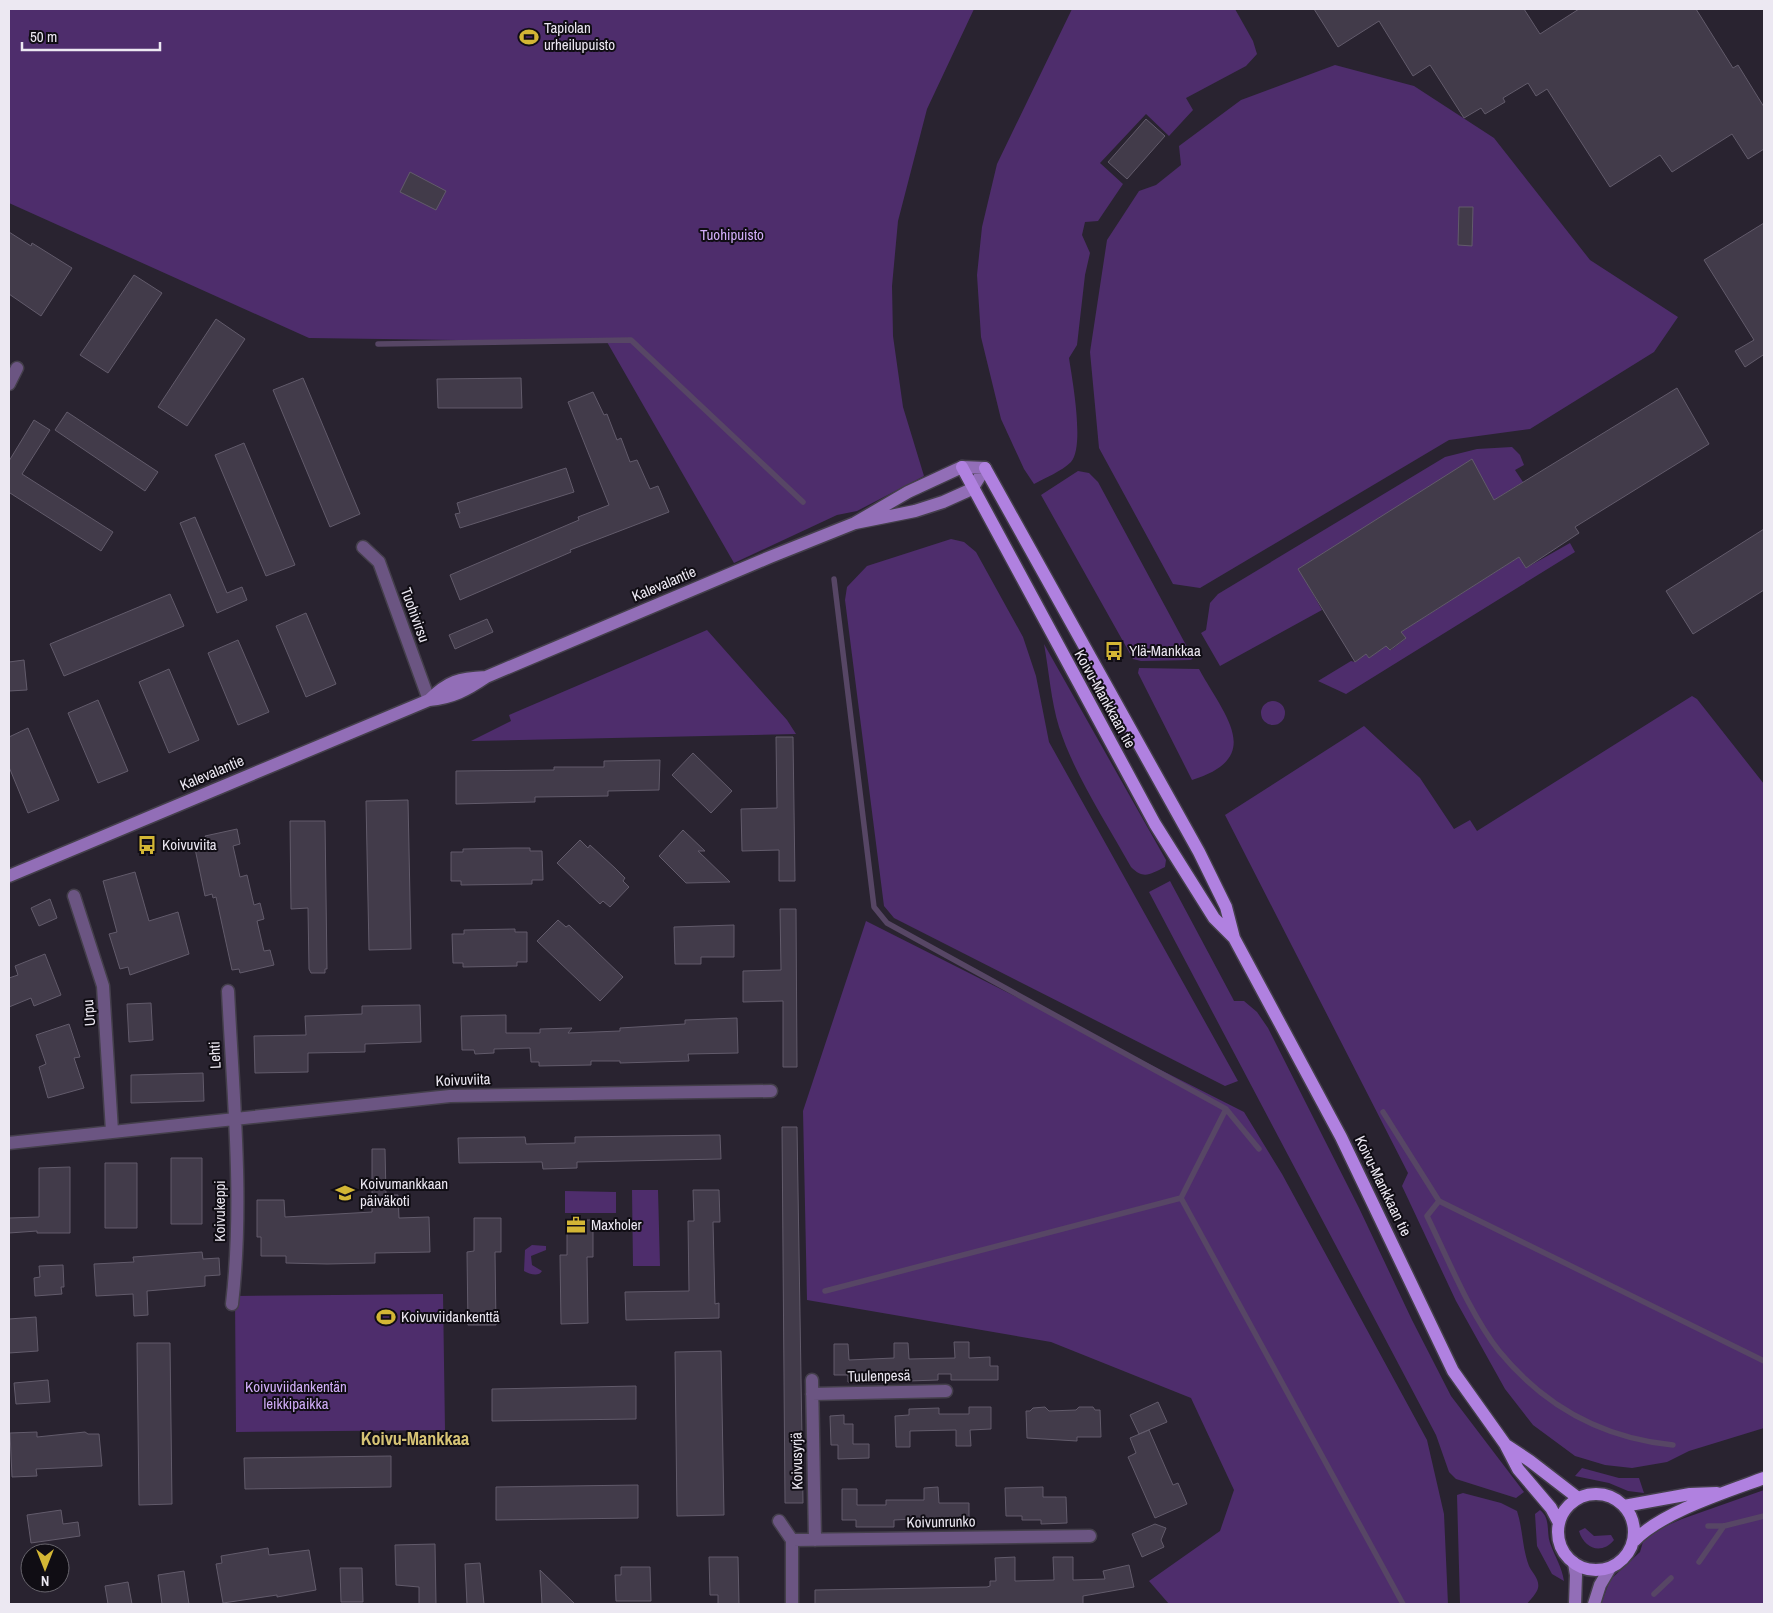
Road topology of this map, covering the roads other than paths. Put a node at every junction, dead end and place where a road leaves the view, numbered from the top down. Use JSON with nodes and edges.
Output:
{"nodes":[{"id":1,"x":17,"y":368,"type":"dead end"},
{"id":2,"x":9,"y":384,"type":"edge"},
{"id":3,"x":962,"y":467,"type":"junction"},
{"id":4,"x":984,"y":468,"type":"junction"},
{"id":5,"x":972,"y":489,"type":"junction"},
{"id":6,"x":855,"y":523,"type":"junction"},
{"id":7,"x":363,"y":546,"type":"dead end"},
{"id":8,"x":428,"y":700,"type":"junction"},
{"id":9,"x":9,"y":876,"type":"edge"},
{"id":10,"x":74,"y":896,"type":"dead end"},
{"id":11,"x":1234,"y":938,"type":"junction"},
{"id":12,"x":228,"y":991,"type":"dead end"},
{"id":13,"x":771,"y":1091,"type":"dead end"},
{"id":14,"x":235,"y":1118,"type":"junction"},
{"id":15,"x":112,"y":1131,"type":"junction"},
{"id":16,"x":9,"y":1143,"type":"edge"},
{"id":17,"x":232,"y":1304,"type":"dead end"},
{"id":18,"x":812,"y":1380,"type":"dead end"},
{"id":19,"x":946,"y":1391,"type":"dead end"},
{"id":20,"x":812,"y":1394,"type":"junction"},
{"id":21,"x":1505,"y":1444,"type":"junction"},
{"id":22,"x":1764,"y":1478,"type":"edge"},
{"id":23,"x":1724,"y":1492,"type":"junction"},
{"id":24,"x":1578,"y":1498,"type":"junction"},
{"id":25,"x":1624,"y":1506,"type":"junction"},
{"id":26,"x":779,"y":1521,"type":"dead end"},
{"id":27,"x":1559,"y":1523,"type":"junction"},
{"id":28,"x":1090,"y":1536,"type":"dead end"},
{"id":29,"x":792,"y":1540,"type":"junction"},
{"id":30,"x":815,"y":1540,"type":"junction"},
{"id":31,"x":1634,"y":1541,"type":"junction"},
{"id":32,"x":1574,"y":1563,"type":"junction"},
{"id":33,"x":1610,"y":1568,"type":"junction"},
{"id":34,"x":792,"y":1604,"type":"edge"},
{"id":35,"x":1575,"y":1604,"type":"edge"},
{"id":36,"x":1594,"y":1604,"type":"edge"}],
"edges":[{"from":1,"to":2,"type":"street"},
{"from":3,"to":4,"type":"main road","name":"Kalevalantie"},
{"from":3,"to":5,"type":"main road","name":"Koivu-Mankkaan tie"},
{"from":3,"to":6,"type":"main road","name":"Kalevalantie"},
{"from":4,"to":5,"type":"main road"},
{"from":4,"to":11,"type":"main road","name":"Koivu-Mankkaan tie"},
{"from":5,"to":6,"type":"main road","name":"Kalevalantie"},
{"from":5,"to":11,"type":"main road","name":"Koivu-Mankkaan tie"},
{"from":6,"to":8,"type":"main road","name":"Kalevalantie"},
{"from":7,"to":8,"type":"street","name":"Tuohivirsu"},
{"from":8,"to":9,"type":"main road","name":"Kalevalantie"},
{"from":10,"to":15,"type":"street","name":"Urpu"},
{"from":11,"to":21,"type":"main road","name":"Koivu-Mankkaan tie"},
{"from":12,"to":14,"type":"street","name":"Lehti"},
{"from":13,"to":14,"type":"street","name":"Koivuviita"},
{"from":14,"to":15,"type":"street","name":"Koivuviita"},
{"from":14,"to":17,"type":"street","name":"Koivukeppi"},
{"from":15,"to":16,"type":"street","name":"Koivuviita"},
{"from":18,"to":20,"type":"street","name":"Koivusyrjä"},
{"from":19,"to":20,"type":"street","name":"Tuulenpesä"},
{"from":20,"to":30,"type":"street","name":"Koivusyrjä"},
{"from":21,"to":24,"type":"main road","name":"Koivu-Mankkaan tie"},
{"from":21,"to":27,"type":"main road","name":"Koivu-Mankkaan tie"},
{"from":22,"to":23,"type":"main road"},
{"from":23,"to":25,"type":"main road"},
{"from":23,"to":31,"type":"main road"},
{"from":24,"to":25,"type":"main road"},
{"from":24,"to":27,"type":"main road"},
{"from":25,"to":31,"type":"main road"},
{"from":26,"to":29,"type":"street"},
{"from":27,"to":32,"type":"main road"},
{"from":28,"to":30,"type":"street","name":"Koivunrunko"},
{"from":29,"to":30,"type":"street","name":"Koivunrunko"},
{"from":29,"to":34,"type":"street"},
{"from":31,"to":33,"type":"main road"},
{"from":32,"to":33,"type":"main road"},
{"from":32,"to":35,"type":"main road"},
{"from":33,"to":36,"type":"main road"}]}
